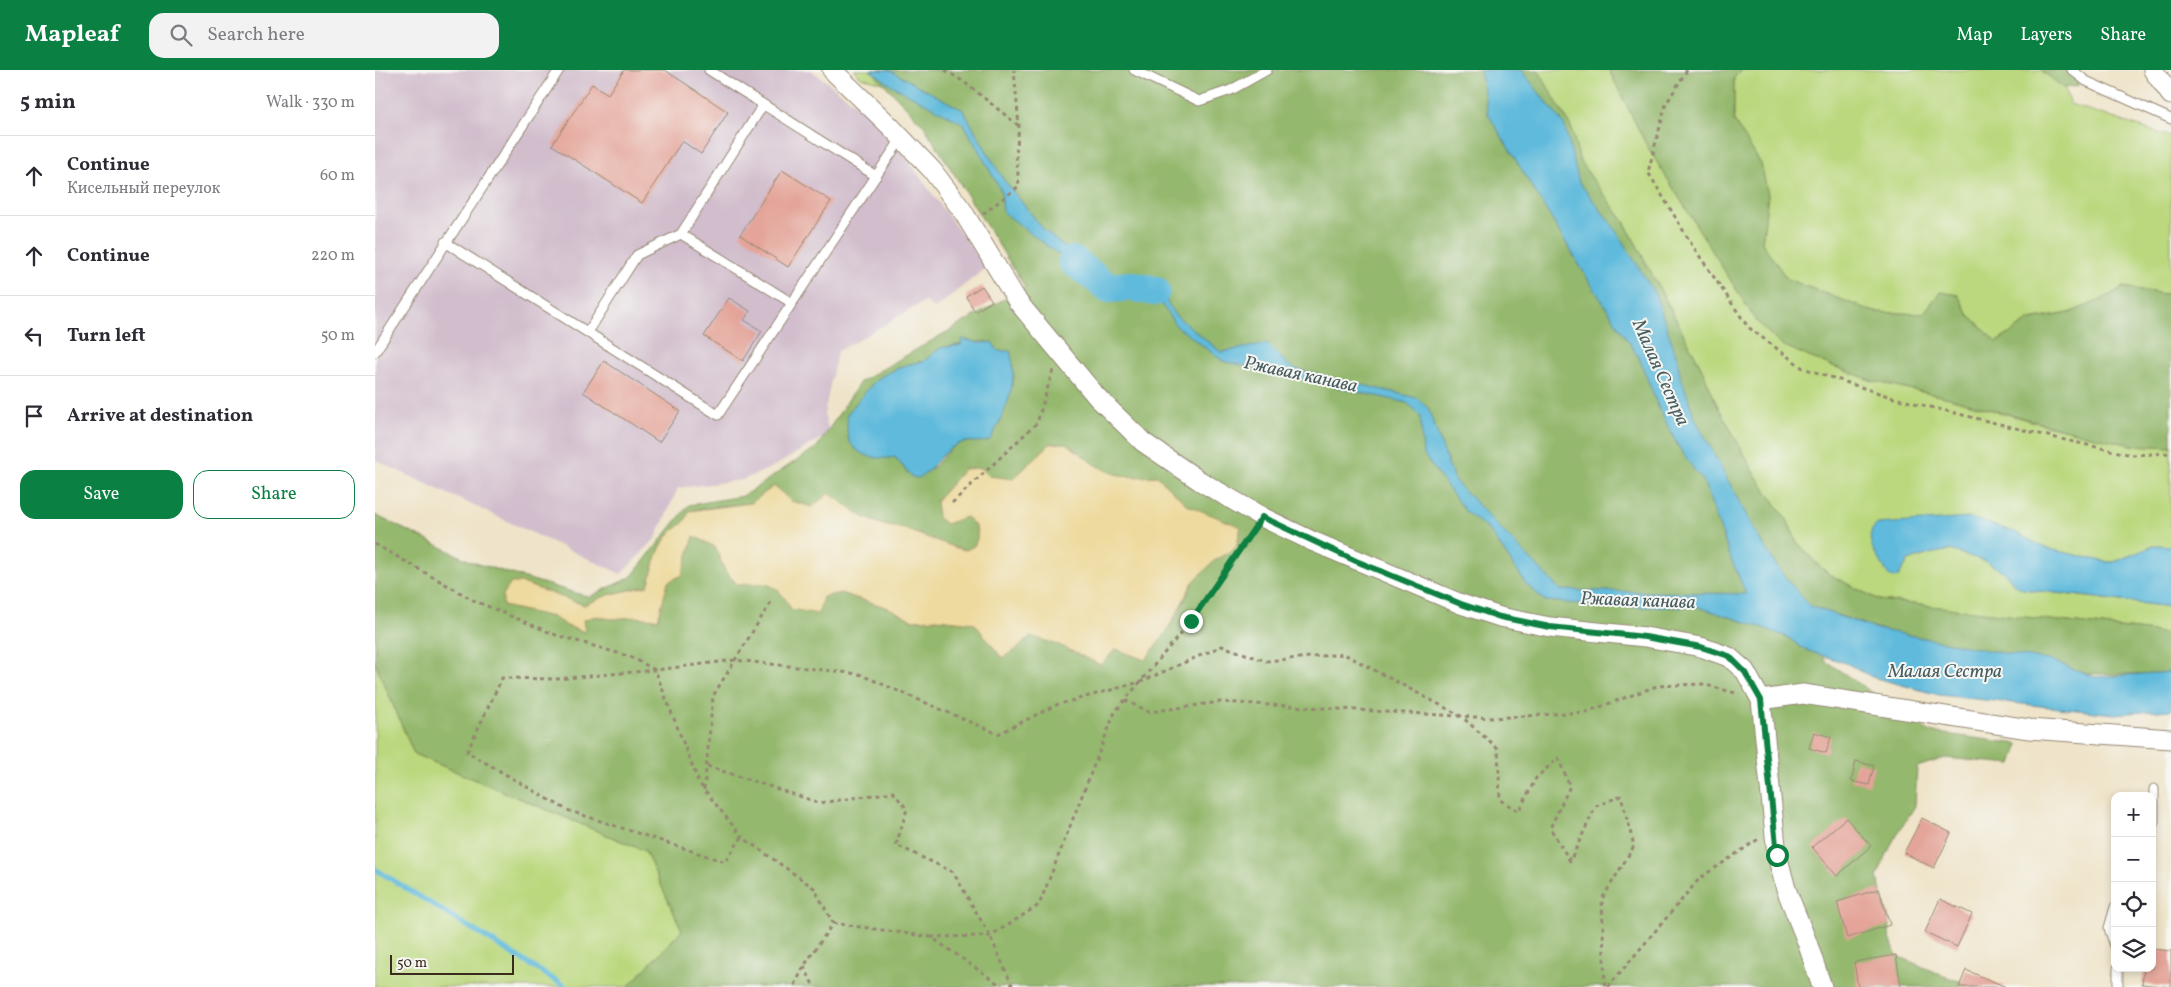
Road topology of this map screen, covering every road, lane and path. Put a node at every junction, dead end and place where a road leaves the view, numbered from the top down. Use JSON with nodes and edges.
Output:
{"nodes":[{"id":1,"x":559,"y":70,"type":"edge"},
{"id":2,"x":709,"y":70,"type":"edge"},
{"id":3,"x":832,"y":70,"type":"edge"},
{"id":4,"x":945,"y":70,"type":"edge"},
{"id":5,"x":1014,"y":70,"type":"edge"},
{"id":6,"x":1134,"y":70,"type":"edge"},
{"id":7,"x":1267,"y":70,"type":"edge"},
{"id":8,"x":1687,"y":70,"type":"edge"},
{"id":9,"x":2072,"y":70,"type":"edge"},
{"id":10,"x":2153,"y":70,"type":"edge"},
{"id":11,"x":2171,"y":95,"type":"edge"},
{"id":12,"x":763,"y":105,"type":"junction"},
{"id":13,"x":2171,"y":119,"type":"edge"},
{"id":14,"x":1019,"y":126,"type":"junction"},
{"id":15,"x":904,"y":140,"type":"junction"},
{"id":16,"x":876,"y":176,"type":"junction"},
{"id":17,"x":1000,"y":202,"type":"dead end"},
{"id":18,"x":681,"y":234,"type":"junction"},
{"id":19,"x":445,"y":242,"type":"junction"},
{"id":20,"x":792,"y":303,"type":"junction"},
{"id":21,"x":588,"y":332,"type":"junction"},
{"id":22,"x":375,"y":352,"type":"edge"},
{"id":23,"x":1059,"y":352,"type":"junction"},
{"id":24,"x":2171,"y":453,"type":"edge"},
{"id":25,"x":952,"y":503,"type":"dead end"},
{"id":26,"x":1262,"y":517,"type":"junction"},
{"id":27,"x":375,"y":544,"type":"edge"},
{"id":28,"x":773,"y":600,"type":"dead end"},
{"id":29,"x":735,"y":660,"type":"junction"},
{"id":30,"x":655,"y":670,"type":"junction"},
{"id":31,"x":1140,"y":682,"type":"junction"},
{"id":32,"x":1125,"y":700,"type":"junction"},
{"id":33,"x":1761,"y":700,"type":"junction"},
{"id":34,"x":1461,"y":716,"type":"junction"},
{"id":35,"x":2171,"y":740,"type":"edge"},
{"id":36,"x":707,"y":766,"type":"junction"},
{"id":37,"x":704,"y":790,"type":"junction"},
{"id":38,"x":1774,"y":828,"type":"junction"},
{"id":39,"x":742,"y":837,"type":"junction"},
{"id":40,"x":2111,"y":921,"type":"edge"},
{"id":41,"x":833,"y":923,"type":"junction"},
{"id":42,"x":2111,"y":934,"type":"edge"},
{"id":43,"x":990,"y":936,"type":"junction"},
{"id":44,"x":931,"y":937,"type":"junction"},
{"id":45,"x":804,"y":966,"type":"junction"},
{"id":46,"x":2118,"y":972,"type":"edge"},
{"id":47,"x":794,"y":987,"type":"edge"},
{"id":48,"x":814,"y":987,"type":"edge"},
{"id":49,"x":1003,"y":987,"type":"edge"},
{"id":50,"x":1013,"y":987,"type":"edge"},
{"id":51,"x":1605,"y":987,"type":"edge"},
{"id":52,"x":1608,"y":987,"type":"edge"},
{"id":53,"x":1822,"y":987,"type":"edge"},
{"id":54,"x":2118,"y":987,"type":"edge"}],
"edges":[{"from":1,"to":19,"type":"lane"},
{"from":2,"to":12,"type":"lane"},
{"from":3,"to":15,"type":"street"},
{"from":4,"to":14,"type":"path"},
{"from":5,"to":14,"type":"path"},
{"from":6,"to":7,"type":"lane"},
{"from":8,"to":24,"type":"path"},
{"from":9,"to":13,"type":"lane"},
{"from":10,"to":11,"type":"street"},
{"from":12,"to":16,"type":"lane"},
{"from":12,"to":18,"type":"lane"},
{"from":14,"to":17,"type":"path"},
{"from":15,"to":16,"type":"lane"},
{"from":15,"to":23,"type":"street"},
{"from":16,"to":20,"type":"lane"},
{"from":18,"to":20,"type":"lane"},
{"from":18,"to":21,"type":"lane"},
{"from":19,"to":21,"type":"lane"},
{"from":19,"to":22,"type":"lane"},
{"from":20,"to":21,"type":"lane"},
{"from":23,"to":25,"type":"path"},
{"from":23,"to":26,"type":"street"},
{"from":26,"to":31,"type":"path"},
{"from":26,"to":33,"type":"street"},
{"from":27,"to":30,"type":"path"},
{"from":28,"to":29,"type":"path"},
{"from":29,"to":30,"type":"path"},
{"from":29,"to":31,"type":"path"},
{"from":29,"to":36,"type":"path"},
{"from":30,"to":37,"type":"path"},
{"from":30,"to":39,"type":"path"},
{"from":31,"to":32,"type":"path"},
{"from":31,"to":34,"type":"path"},
{"from":32,"to":34,"type":"path"},
{"from":32,"to":43,"type":"path"},
{"from":33,"to":34,"type":"path"},
{"from":33,"to":35,"type":"street"},
{"from":33,"to":38,"type":"street"},
{"from":34,"to":51,"type":"path"},
{"from":36,"to":37,"type":"path"},
{"from":36,"to":43,"type":"path"},
{"from":37,"to":39,"type":"path"},
{"from":38,"to":52,"type":"path"},
{"from":38,"to":53,"type":"street"},
{"from":39,"to":41,"type":"path"},
{"from":40,"to":42,"type":"lane"},
{"from":41,"to":44,"type":"path"},
{"from":41,"to":45,"type":"path"},
{"from":43,"to":44,"type":"path"},
{"from":43,"to":50,"type":"path"},
{"from":44,"to":49,"type":"path"},
{"from":45,"to":47,"type":"path"},
{"from":45,"to":48,"type":"path"},
{"from":46,"to":54,"type":"lane"}]}
